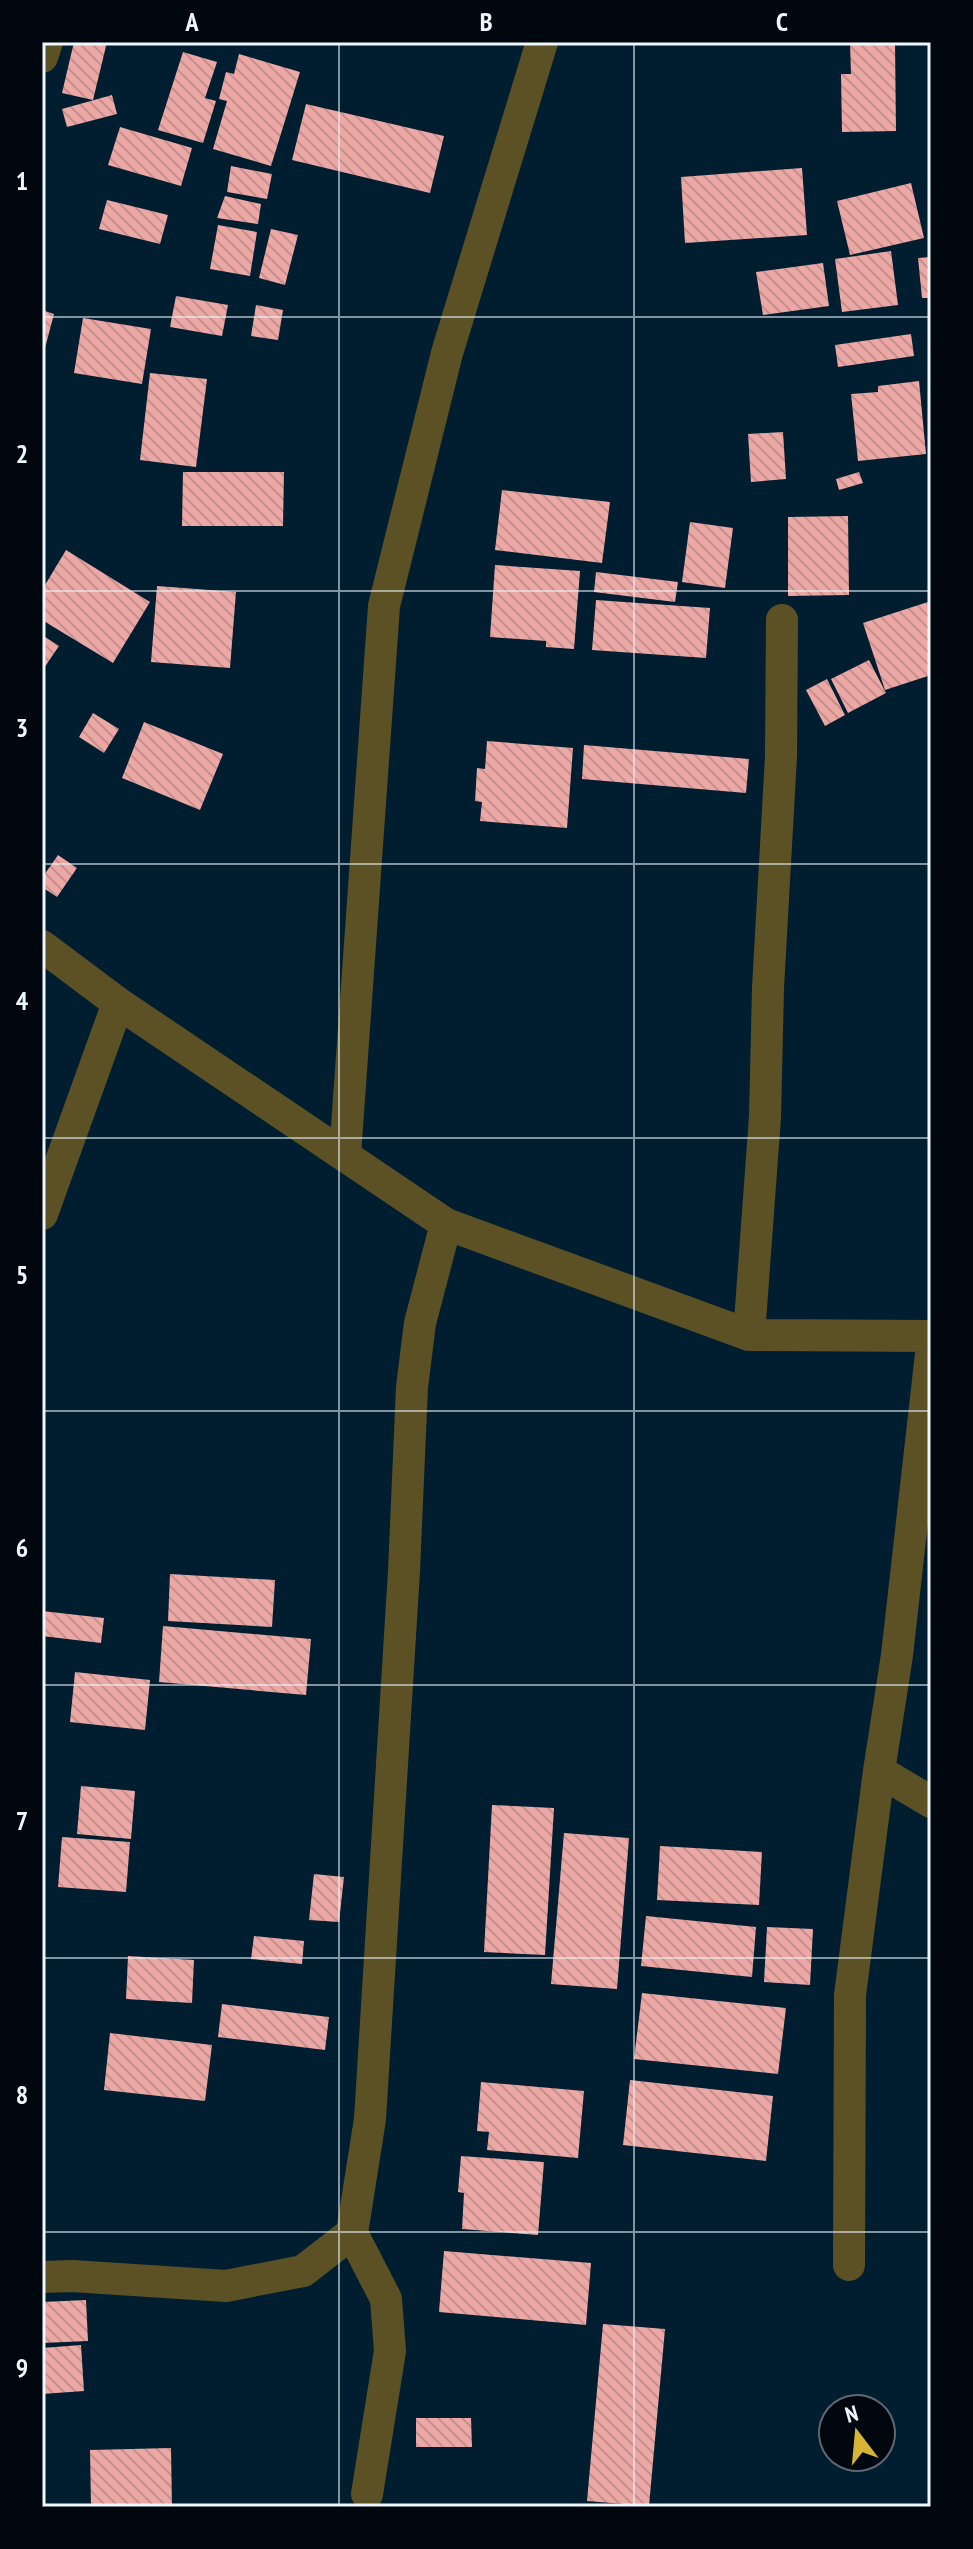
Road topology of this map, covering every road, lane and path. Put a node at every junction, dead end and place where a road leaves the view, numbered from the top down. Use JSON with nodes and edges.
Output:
{"nodes":[{"id":1,"x":47,"y":42,"type":"edge"},
{"id":2,"x":542,"y":42,"type":"edge"},
{"id":3,"x":42,"y":57,"type":"edge"},
{"id":4,"x":782,"y":620,"type":"dead end"},
{"id":5,"x":42,"y":946,"type":"edge"},
{"id":6,"x":118,"y":1003,"type":"junction"},
{"id":7,"x":345,"y":1155,"type":"junction"},
{"id":8,"x":42,"y":1214,"type":"edge"},
{"id":9,"x":446,"y":1224,"type":"junction"},
{"id":10,"x":749,"y":1335,"type":"junction"},
{"id":11,"x":931,"y":1336,"type":"edge"},
{"id":12,"x":931,"y":1354,"type":"edge"},
{"id":13,"x":879,"y":1771,"type":"junction"},
{"id":14,"x":931,"y":1802,"type":"edge"},
{"id":15,"x":352,"y":2233,"type":"junction"},
{"id":16,"x":849,"y":2265,"type":"dead end"},
{"id":17,"x":42,"y":2277,"type":"edge"},
{"id":18,"x":367,"y":2494,"type":"dead end"}],
"edges":[{"from":1,"to":3,"type":"street"},
{"from":2,"to":7,"type":"street"},
{"from":4,"to":10,"type":"street"},
{"from":5,"to":6,"type":"street"},
{"from":6,"to":7,"type":"street"},
{"from":6,"to":8,"type":"street"},
{"from":7,"to":9,"type":"street"},
{"from":9,"to":10,"type":"street"},
{"from":9,"to":15,"type":"street"},
{"from":10,"to":11,"type":"street"},
{"from":12,"to":13,"type":"street"},
{"from":13,"to":14,"type":"street"},
{"from":13,"to":16,"type":"street"},
{"from":15,"to":17,"type":"street"},
{"from":15,"to":18,"type":"street"}]}
